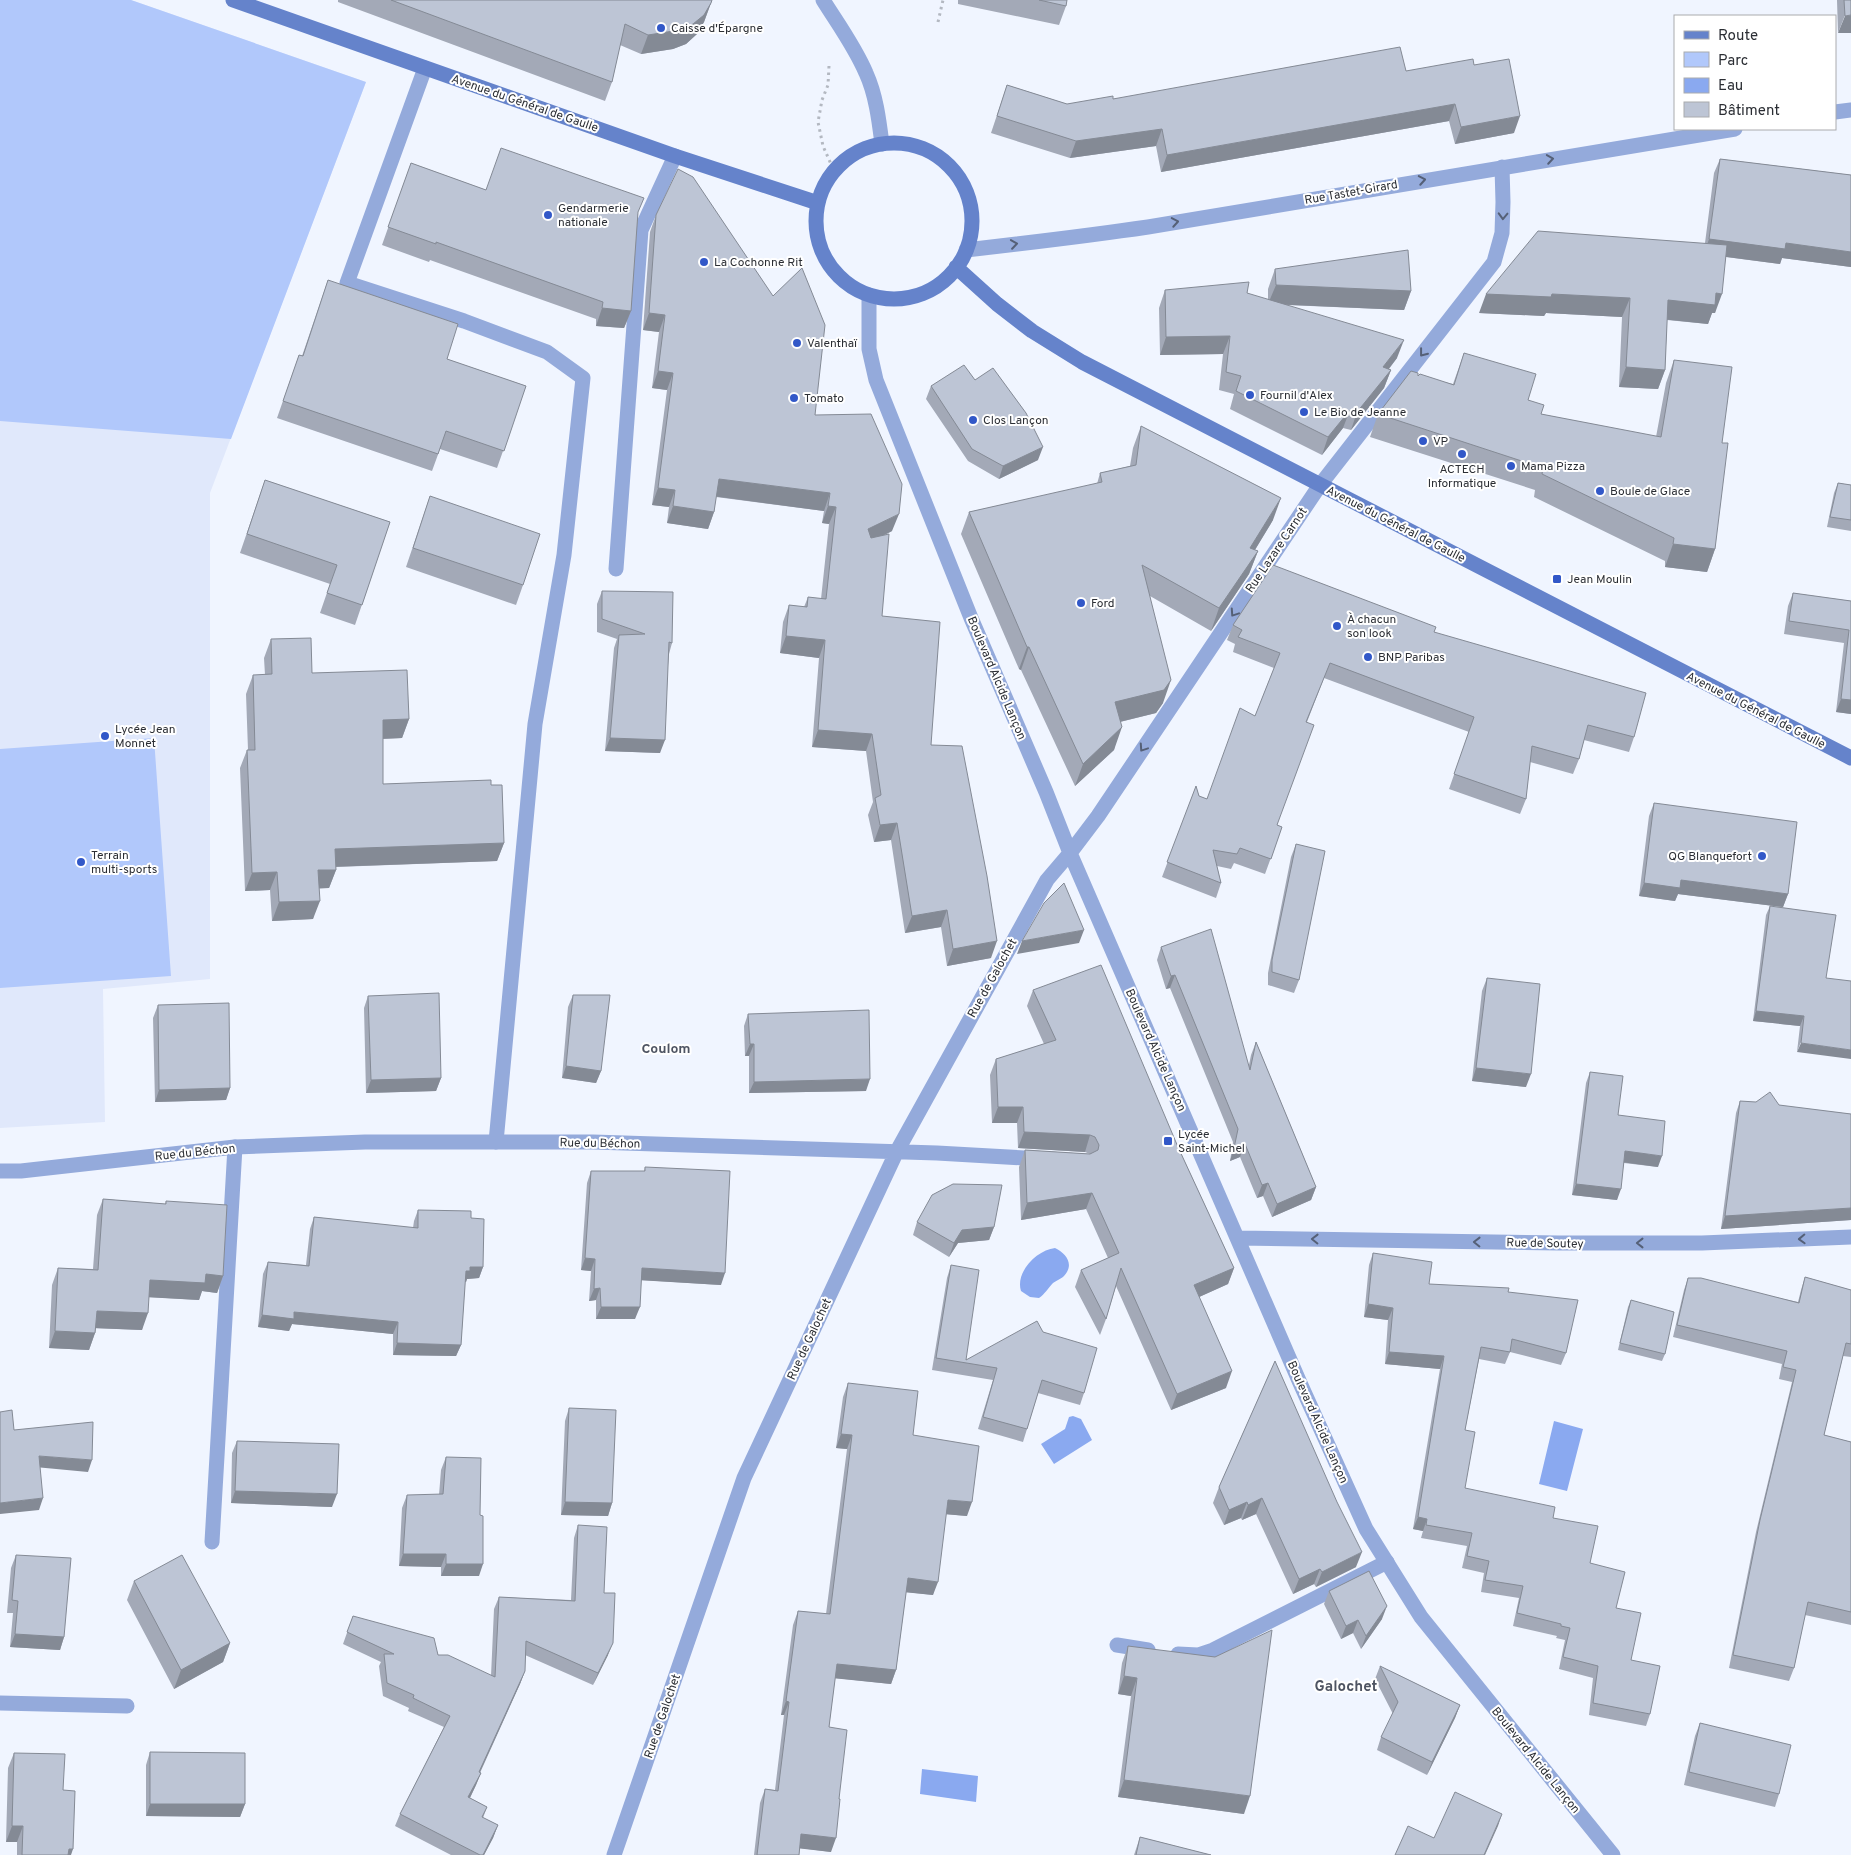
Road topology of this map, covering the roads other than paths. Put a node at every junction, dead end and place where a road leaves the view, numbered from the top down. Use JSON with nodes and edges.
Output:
{"nodes":[{"id":1,"x":232,"y":0,"type":"edge"},
{"id":2,"x":823,"y":0,"type":"edge"},
{"id":3,"x":425,"y":68,"type":"junction"},
{"id":4,"x":1851,"y":110,"type":"edge"},
{"id":5,"x":1836,"y":112,"type":"edge"},
{"id":6,"x":1729,"y":130,"type":"edge"},
{"id":7,"x":882,"y":144,"type":"junction"},
{"id":8,"x":674,"y":156,"type":"junction"},
{"id":9,"x":1502,"y":167,"type":"junction"},
{"id":10,"x":818,"y":204,"type":"junction"},
{"id":11,"x":966,"y":250,"type":"junction"},
{"id":12,"x":956,"y":267,"type":"junction"},
{"id":13,"x":869,"y":296,"type":"junction"},
{"id":14,"x":1320,"y":486,"type":"junction"},
{"id":15,"x":616,"y":569,"type":"dead end"},
{"id":16,"x":1851,"y":758,"type":"edge"},
{"id":17,"x":1070,"y":854,"type":"junction"},
{"id":18,"x":496,"y":1142,"type":"junction"},
{"id":19,"x":235,"y":1148,"type":"junction"},
{"id":20,"x":896,"y":1153,"type":"junction"},
{"id":21,"x":1055,"y":1159,"type":"edge"},
{"id":22,"x":0,"y":1171,"type":"edge"},
{"id":23,"x":1851,"y":1237,"type":"edge"},
{"id":24,"x":1238,"y":1238,"type":"junction"},
{"id":25,"x":212,"y":1542,"type":"dead end"},
{"id":26,"x":1387,"y":1562,"type":"junction"},
{"id":27,"x":1117,"y":1645,"type":"dead end"},
{"id":28,"x":0,"y":1703,"type":"edge"},
{"id":29,"x":127,"y":1706,"type":"dead end"},
{"id":30,"x":614,"y":1855,"type":"edge"},
{"id":31,"x":1613,"y":1855,"type":"edge"}],
"edges":[{"from":1,"to":3,"type":"main road","name":"Avenue du Général de Gaulle"},
{"from":2,"to":7,"type":"street"},
{"from":3,"to":8,"type":"main road","name":"Avenue du Général de Gaulle"},
{"from":3,"to":18,"type":"street"},
{"from":4,"to":5,"type":"street"},
{"from":9,"to":6,"type":"street","name":"Rue Tastet-Girard","one_way":true},
{"from":7,"to":10,"type":"main road"},
{"from":7,"to":11,"type":"main road"},
{"from":8,"to":10,"type":"main road","name":"Avenue du Général de Gaulle"},
{"from":8,"to":15,"type":"street"},
{"from":11,"to":9,"type":"street","name":"Rue Tastet-Girard","one_way":true},
{"from":9,"to":14,"type":"street","name":"Rue Lazare Carnot","one_way":true},
{"from":10,"to":13,"type":"main road"},
{"from":11,"to":12,"type":"main road"},
{"from":12,"to":13,"type":"main road"},
{"from":12,"to":14,"type":"main road","name":"Avenue du Général de Gaulle"},
{"from":13,"to":17,"type":"street","name":"Boulevard Alcide Lançon"},
{"from":14,"to":16,"type":"main road","name":"Avenue du Général de Gaulle"},
{"from":14,"to":17,"type":"street","name":"Rue Lazare Carnot","one_way":true},
{"from":17,"to":20,"type":"street","name":"Rue de Galochet"},
{"from":17,"to":24,"type":"street","name":"Boulevard Alcide Lançon"},
{"from":18,"to":19,"type":"street","name":"Rue du Béchon"},
{"from":18,"to":20,"type":"street","name":"Rue du Béchon"},
{"from":19,"to":22,"type":"street","name":"Rue du Béchon"},
{"from":19,"to":25,"type":"street"},
{"from":20,"to":21,"type":"street","name":"Rue du Béchon"},
{"from":20,"to":30,"type":"street","name":"Rue de Galochet"},
{"from":23,"to":24,"type":"street","name":"Rue de Soutey","one_way":true},
{"from":24,"to":26,"type":"street","name":"Boulevard Alcide Lançon"},
{"from":26,"to":27,"type":"street"},
{"from":26,"to":31,"type":"street","name":"Boulevard Alcide Lançon"},
{"from":28,"to":29,"type":"street"}]}
